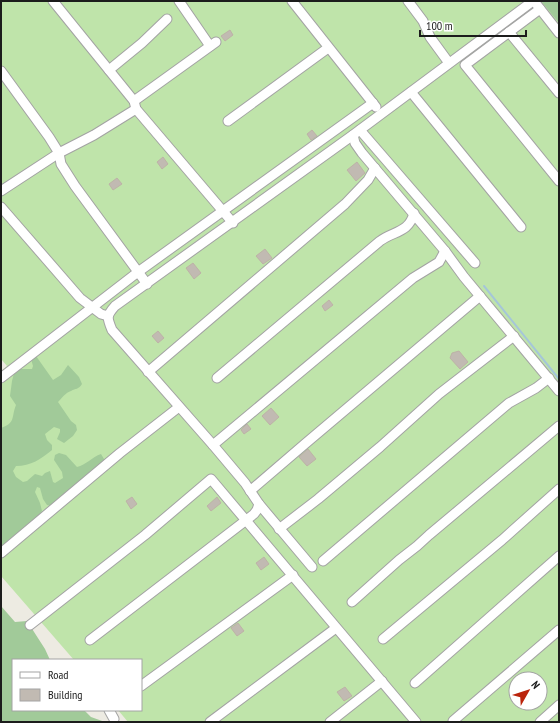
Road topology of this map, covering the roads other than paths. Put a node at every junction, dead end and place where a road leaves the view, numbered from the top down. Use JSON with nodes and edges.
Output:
{"nodes":[{"id":1,"x":53,"y":1,"type":"edge"},
{"id":2,"x":179,"y":1,"type":"edge"},
{"id":3,"x":292,"y":1,"type":"edge"},
{"id":4,"x":408,"y":1,"type":"edge"},
{"id":5,"x":533,"y":1,"type":"edge"},
{"id":6,"x":540,"y":9,"type":"junction"},
{"id":7,"x":167,"y":19,"type":"dead end"},
{"id":8,"x":509,"y":32,"type":"junction"},
{"id":9,"x":559,"y":33,"type":"edge"},
{"id":10,"x":328,"y":48,"type":"junction"},
{"id":11,"x":449,"y":63,"type":"junction"},
{"id":12,"x":109,"y":70,"type":"junction"},
{"id":13,"x":1,"y":71,"type":"edge"},
{"id":14,"x":411,"y":92,"type":"junction"},
{"id":15,"x":559,"y":93,"type":"edge"},
{"id":16,"x":373,"y":103,"type":"junction"},
{"id":17,"x":135,"y":105,"type":"junction"},
{"id":18,"x":382,"y":114,"type":"junction"},
{"id":19,"x":228,"y":122,"type":"dead end"},
{"id":20,"x":357,"y":132,"type":"junction"},
{"id":21,"x":59,"y":153,"type":"junction"},
{"id":22,"x":375,"y":168,"type":"junction"},
{"id":23,"x":559,"y":181,"type":"edge"},
{"id":24,"x":1,"y":191,"type":"edge"},
{"id":25,"x":1,"y":207,"type":"edge"},
{"id":26,"x":223,"y":211,"type":"junction"},
{"id":27,"x":414,"y":213,"type":"junction"},
{"id":28,"x":233,"y":223,"type":"junction"},
{"id":29,"x":521,"y":227,"type":"dead end"},
{"id":30,"x":445,"y":251,"type":"junction"},
{"id":31,"x":475,"y":264,"type":"dead end"},
{"id":32,"x":138,"y":272,"type":"junction"},
{"id":33,"x":147,"y":284,"type":"junction"},
{"id":34,"x":480,"y":296,"type":"junction"},
{"id":35,"x":91,"y":307,"type":"junction"},
{"id":36,"x":108,"y":316,"type":"junction"},
{"id":37,"x":514,"y":336,"type":"junction"},
{"id":38,"x":148,"y":372,"type":"junction"},
{"id":39,"x":1,"y":378,"type":"edge"},
{"id":40,"x":217,"y":378,"type":"dead end"},
{"id":41,"x":549,"y":378,"type":"junction"},
{"id":42,"x":559,"y":391,"type":"edge"},
{"id":43,"x":179,"y":407,"type":"junction"},
{"id":44,"x":559,"y":426,"type":"edge"},
{"id":45,"x":214,"y":445,"type":"junction"},
{"id":46,"x":559,"y":489,"type":"edge"},
{"id":47,"x":250,"y":491,"type":"junction"},
{"id":48,"x":259,"y":504,"type":"junction"},
{"id":49,"x":247,"y":520,"type":"junction"},
{"id":50,"x":279,"y":529,"type":"junction"},
{"id":51,"x":1,"y":553,"type":"edge"},
{"id":52,"x":559,"y":556,"type":"edge"},
{"id":53,"x":323,"y":561,"type":"dead end"},
{"id":54,"x":312,"y":567,"type":"dead end"},
{"id":55,"x":293,"y":576,"type":"junction"},
{"id":56,"x":352,"y":602,"type":"dead end"},
{"id":57,"x":30,"y":625,"type":"dead end"},
{"id":58,"x":336,"y":628,"type":"junction"},
{"id":59,"x":559,"y":630,"type":"edge"},
{"id":60,"x":383,"y":639,"type":"dead end"},
{"id":61,"x":90,"y":640,"type":"dead end"},
{"id":62,"x":382,"y":681,"type":"junction"},
{"id":63,"x":415,"y":683,"type":"dead end"},
{"id":64,"x":142,"y":685,"type":"edge"},
{"id":65,"x":559,"y":705,"type":"edge"},
{"id":66,"x":110,"y":711,"type":"edge"},
{"id":67,"x":114,"y":719,"type":"dead end"},
{"id":68,"x":454,"y":721,"type":"edge"},
{"id":69,"x":210,"y":722,"type":"edge"},
{"id":70,"x":330,"y":722,"type":"edge"},
{"id":71,"x":416,"y":722,"type":"edge"},
{"id":72,"x":540,"y":722,"type":"edge"}],
"edges":[{"from":1,"to":12,"type":"street"},
{"from":2,"to":17,"type":"street"},
{"from":3,"to":10,"type":"street"},
{"from":4,"to":11,"type":"street"},
{"from":5,"to":6,"type":"street"},
{"from":5,"to":11,"type":"street"},
{"from":6,"to":8,"type":"street"},
{"from":6,"to":9,"type":"street"},
{"from":7,"to":12,"type":"street"},
{"from":8,"to":15,"type":"street"},
{"from":8,"to":23,"type":"street"},
{"from":10,"to":16,"type":"street"},
{"from":10,"to":19,"type":"street"},
{"from":11,"to":14,"type":"street"},
{"from":12,"to":17,"type":"street"},
{"from":13,"to":21,"type":"street"},
{"from":14,"to":18,"type":"street"},
{"from":14,"to":29,"type":"street"},
{"from":16,"to":18,"type":"street"},
{"from":16,"to":26,"type":"street"},
{"from":17,"to":21,"type":"street"},
{"from":17,"to":26,"type":"street"},
{"from":18,"to":20,"type":"street"},
{"from":20,"to":22,"type":"street"},
{"from":20,"to":28,"type":"street"},
{"from":20,"to":31,"type":"street"},
{"from":21,"to":24,"type":"street"},
{"from":21,"to":32,"type":"street"},
{"from":22,"to":27,"type":"street"},
{"from":22,"to":38,"type":"street"},
{"from":25,"to":35,"type":"street"},
{"from":26,"to":28,"type":"street"},
{"from":26,"to":32,"type":"street"},
{"from":27,"to":30,"type":"street"},
{"from":27,"to":40,"type":"street"},
{"from":28,"to":33,"type":"street"},
{"from":30,"to":34,"type":"street"},
{"from":30,"to":45,"type":"street"},
{"from":32,"to":33,"type":"street"},
{"from":32,"to":35,"type":"street"},
{"from":33,"to":36,"type":"street"},
{"from":34,"to":37,"type":"street"},
{"from":34,"to":47,"type":"street"},
{"from":35,"to":36,"type":"street"},
{"from":35,"to":39,"type":"street"},
{"from":36,"to":38,"type":"street"},
{"from":37,"to":41,"type":"street"},
{"from":37,"to":50,"type":"street"},
{"from":38,"to":43,"type":"street"},
{"from":41,"to":42,"type":"street"},
{"from":41,"to":53,"type":"street"},
{"from":43,"to":45,"type":"street"},
{"from":43,"to":51,"type":"street"},
{"from":44,"to":56,"type":"street"},
{"from":45,"to":47,"type":"street"},
{"from":46,"to":60,"type":"street"},
{"from":47,"to":48,"type":"street"},
{"from":48,"to":49,"type":"street"},
{"from":48,"to":50,"type":"street"},
{"from":49,"to":55,"type":"street"},
{"from":49,"to":57,"type":"street"},
{"from":49,"to":61,"type":"street"},
{"from":50,"to":54,"type":"street"},
{"from":52,"to":63,"type":"street"},
{"from":55,"to":58,"type":"street"},
{"from":55,"to":64,"type":"street"},
{"from":58,"to":62,"type":"street"},
{"from":58,"to":69,"type":"street"},
{"from":59,"to":68,"type":"street"},
{"from":62,"to":70,"type":"street"},
{"from":62,"to":71,"type":"street"},
{"from":65,"to":72,"type":"street"},
{"from":66,"to":67,"type":"street"}]}
